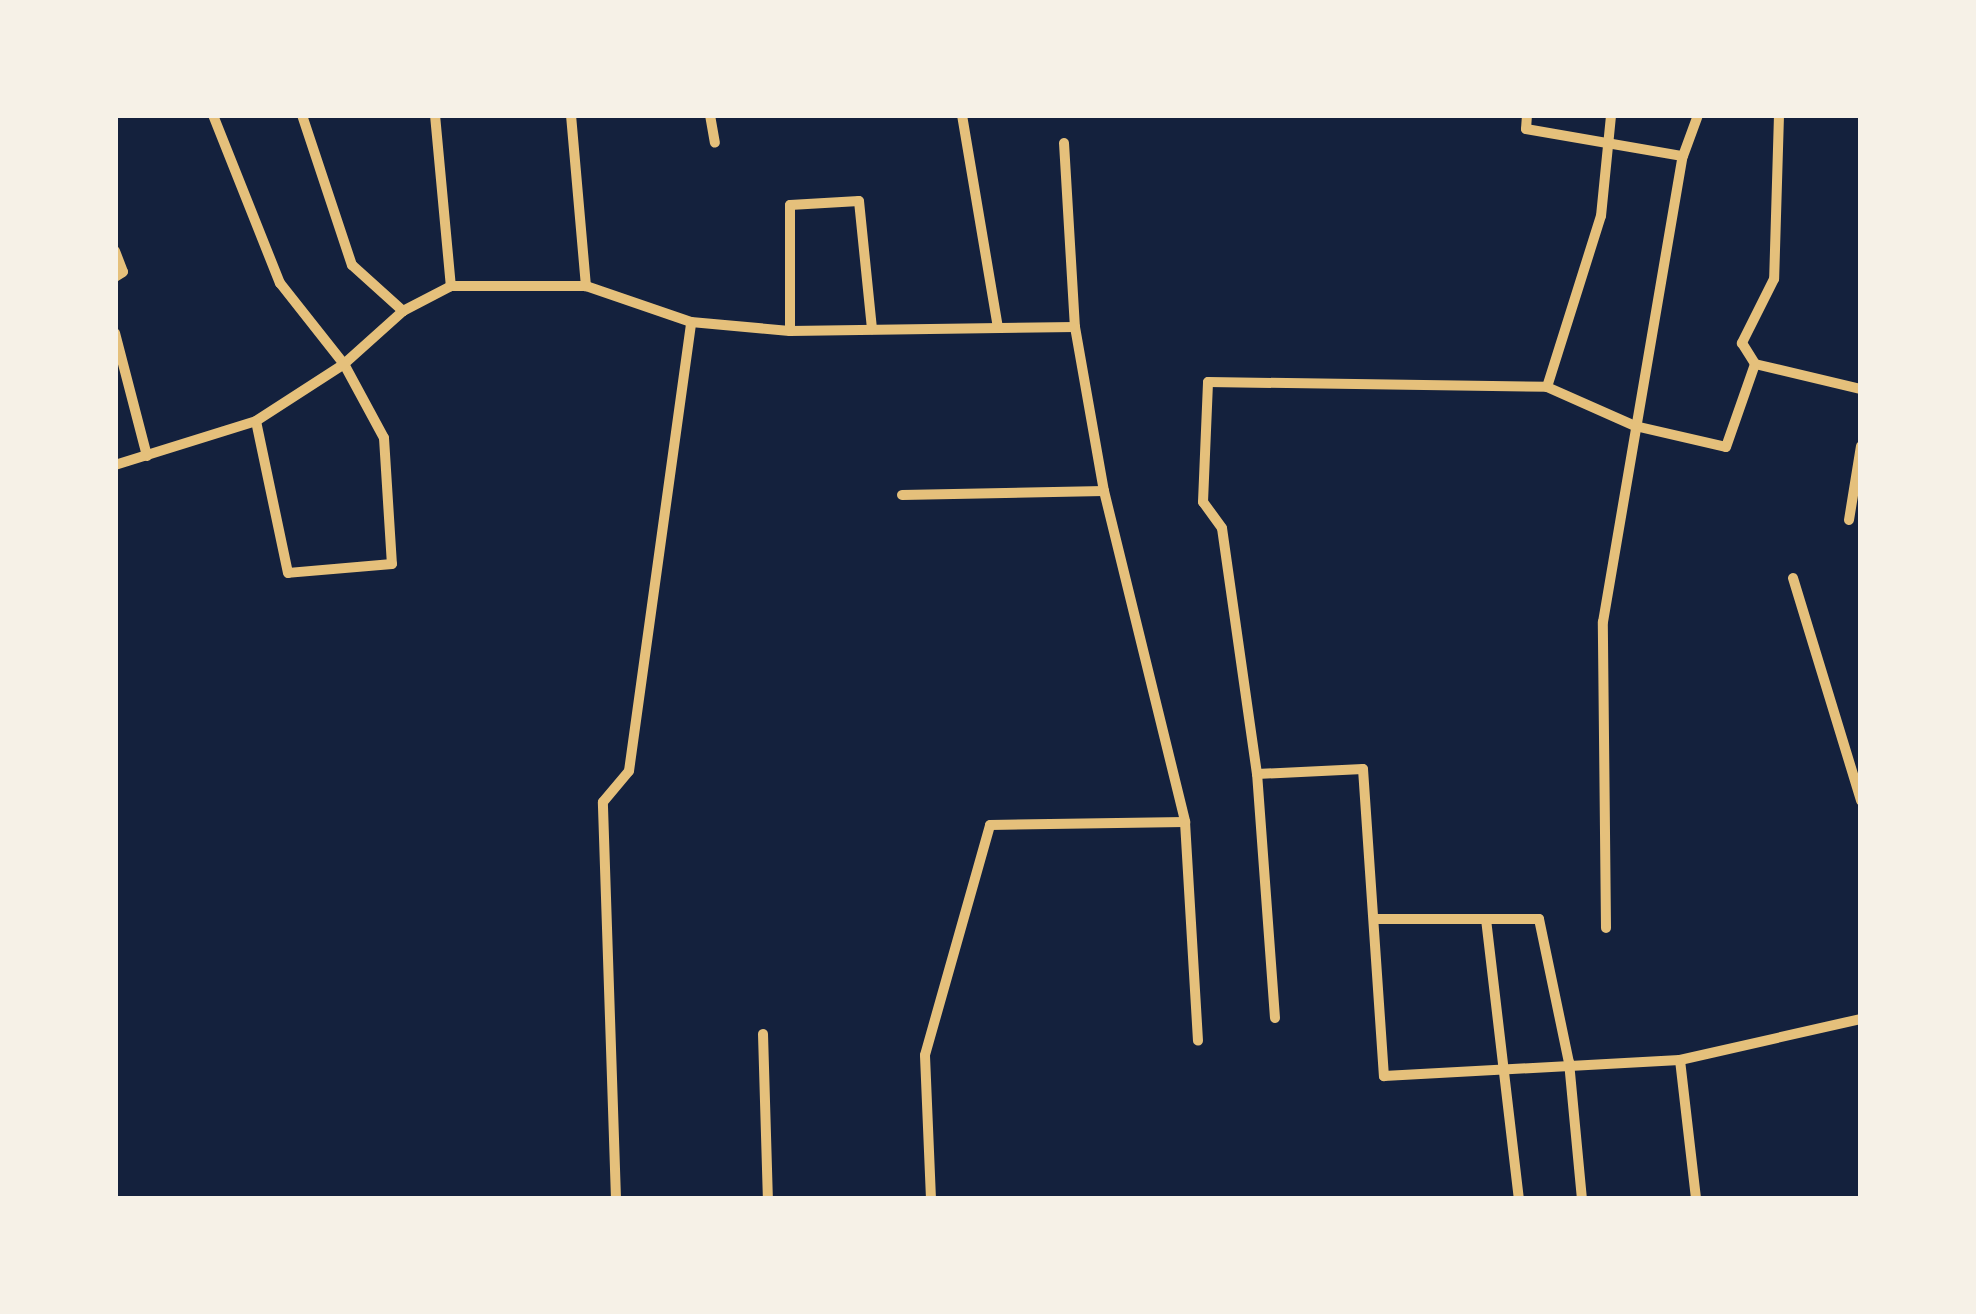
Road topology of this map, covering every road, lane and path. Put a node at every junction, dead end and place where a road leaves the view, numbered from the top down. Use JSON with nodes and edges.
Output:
{"nodes":[{"id":1,"x":213,"y":115,"type":"edge"},
{"id":2,"x":302,"y":115,"type":"edge"},
{"id":3,"x":436,"y":115,"type":"edge"},
{"id":4,"x":571,"y":115,"type":"edge"},
{"id":5,"x":710,"y":115,"type":"edge"},
{"id":6,"x":962,"y":115,"type":"edge"},
{"id":7,"x":1527,"y":115,"type":"edge"},
{"id":8,"x":1612,"y":115,"type":"edge"},
{"id":9,"x":1698,"y":115,"type":"edge"},
{"id":10,"x":1779,"y":115,"type":"edge"},
{"id":11,"x":715,"y":142,"type":"dead end"},
{"id":12,"x":1064,"y":142,"type":"dead end"},
{"id":13,"x":1612,"y":145,"type":"junction"},
{"id":14,"x":1683,"y":156,"type":"junction"},
{"id":15,"x":115,"y":250,"type":"edge"},
{"id":16,"x":115,"y":278,"type":"edge"},
{"id":17,"x":451,"y":286,"type":"junction"},
{"id":18,"x":586,"y":286,"type":"junction"},
{"id":19,"x":403,"y":311,"type":"junction"},
{"id":20,"x":691,"y":322,"type":"junction"},
{"id":21,"x":998,"y":327,"type":"junction"},
{"id":22,"x":1075,"y":327,"type":"junction"},
{"id":23,"x":872,"y":330,"type":"junction"},
{"id":24,"x":790,"y":332,"type":"junction"},
{"id":25,"x":115,"y":333,"type":"edge"},
{"id":26,"x":344,"y":364,"type":"junction"},
{"id":27,"x":1755,"y":364,"type":"junction"},
{"id":28,"x":1547,"y":387,"type":"junction"},
{"id":29,"x":1861,"y":389,"type":"edge"},
{"id":30,"x":256,"y":421,"type":"junction"},
{"id":31,"x":1635,"y":426,"type":"junction"},
{"id":32,"x":1861,"y":446,"type":"edge"},
{"id":33,"x":146,"y":456,"type":"junction"},
{"id":34,"x":115,"y":464,"type":"edge"},
{"id":35,"x":1104,"y":490,"type":"junction"},
{"id":36,"x":902,"y":495,"type":"dead end"},
{"id":37,"x":1849,"y":520,"type":"dead end"},
{"id":38,"x":1793,"y":578,"type":"dead end"},
{"id":39,"x":1256,"y":774,"type":"junction"},
{"id":40,"x":1861,"y":800,"type":"edge"},
{"id":41,"x":1184,"y":822,"type":"junction"},
{"id":42,"x":1374,"y":919,"type":"junction"},
{"id":43,"x":1486,"y":919,"type":"junction"},
{"id":44,"x":1606,"y":928,"type":"dead end"},
{"id":45,"x":1275,"y":1018,"type":"dead end"},
{"id":46,"x":1861,"y":1018,"type":"edge"},
{"id":47,"x":763,"y":1034,"type":"dead end"},
{"id":48,"x":1198,"y":1041,"type":"dead end"},
{"id":49,"x":1680,"y":1060,"type":"junction"},
{"id":50,"x":1569,"y":1062,"type":"junction"},
{"id":51,"x":1502,"y":1066,"type":"junction"},
{"id":52,"x":616,"y":1199,"type":"edge"},
{"id":53,"x":768,"y":1199,"type":"edge"},
{"id":54,"x":930,"y":1199,"type":"edge"},
{"id":55,"x":1519,"y":1199,"type":"edge"},
{"id":56,"x":1582,"y":1199,"type":"edge"},
{"id":57,"x":1696,"y":1199,"type":"edge"}],
"edges":[{"from":1,"to":26,"type":"street"},
{"from":2,"to":19,"type":"street"},
{"from":3,"to":17,"type":"street"},
{"from":4,"to":18,"type":"street"},
{"from":5,"to":11,"type":"street"},
{"from":6,"to":21,"type":"street"},
{"from":7,"to":13,"type":"street"},
{"from":8,"to":13,"type":"street"},
{"from":9,"to":14,"type":"street"},
{"from":10,"to":27,"type":"street"},
{"from":12,"to":22,"type":"street"},
{"from":13,"to":14,"type":"street"},
{"from":13,"to":28,"type":"street"},
{"from":14,"to":31,"type":"street"},
{"from":15,"to":16,"type":"street"},
{"from":17,"to":18,"type":"street"},
{"from":17,"to":19,"type":"street"},
{"from":18,"to":20,"type":"street"},
{"from":19,"to":26,"type":"street"},
{"from":20,"to":24,"type":"street"},
{"from":20,"to":52,"type":"street"},
{"from":21,"to":22,"type":"street"},
{"from":21,"to":23,"type":"street"},
{"from":22,"to":35,"type":"street"},
{"from":23,"to":24,"type":"street"},
{"from":23,"to":24,"type":"street"},
{"from":25,"to":33,"type":"street"},
{"from":26,"to":30,"type":"street"},
{"from":26,"to":30,"type":"street"},
{"from":27,"to":29,"type":"street"},
{"from":27,"to":31,"type":"street"},
{"from":28,"to":31,"type":"street"},
{"from":28,"to":39,"type":"street"},
{"from":30,"to":33,"type":"street"},
{"from":31,"to":44,"type":"street"},
{"from":32,"to":37,"type":"street"},
{"from":33,"to":34,"type":"street"},
{"from":35,"to":36,"type":"street"},
{"from":35,"to":41,"type":"street"},
{"from":38,"to":40,"type":"street"},
{"from":39,"to":42,"type":"street"},
{"from":39,"to":45,"type":"street"},
{"from":41,"to":48,"type":"street"},
{"from":41,"to":54,"type":"street"},
{"from":42,"to":43,"type":"street"},
{"from":42,"to":51,"type":"street"},
{"from":43,"to":50,"type":"street"},
{"from":43,"to":51,"type":"street"},
{"from":46,"to":49,"type":"street"},
{"from":47,"to":53,"type":"street"},
{"from":49,"to":50,"type":"street"},
{"from":49,"to":57,"type":"street"},
{"from":50,"to":51,"type":"street"},
{"from":50,"to":56,"type":"street"},
{"from":51,"to":55,"type":"street"}]}
